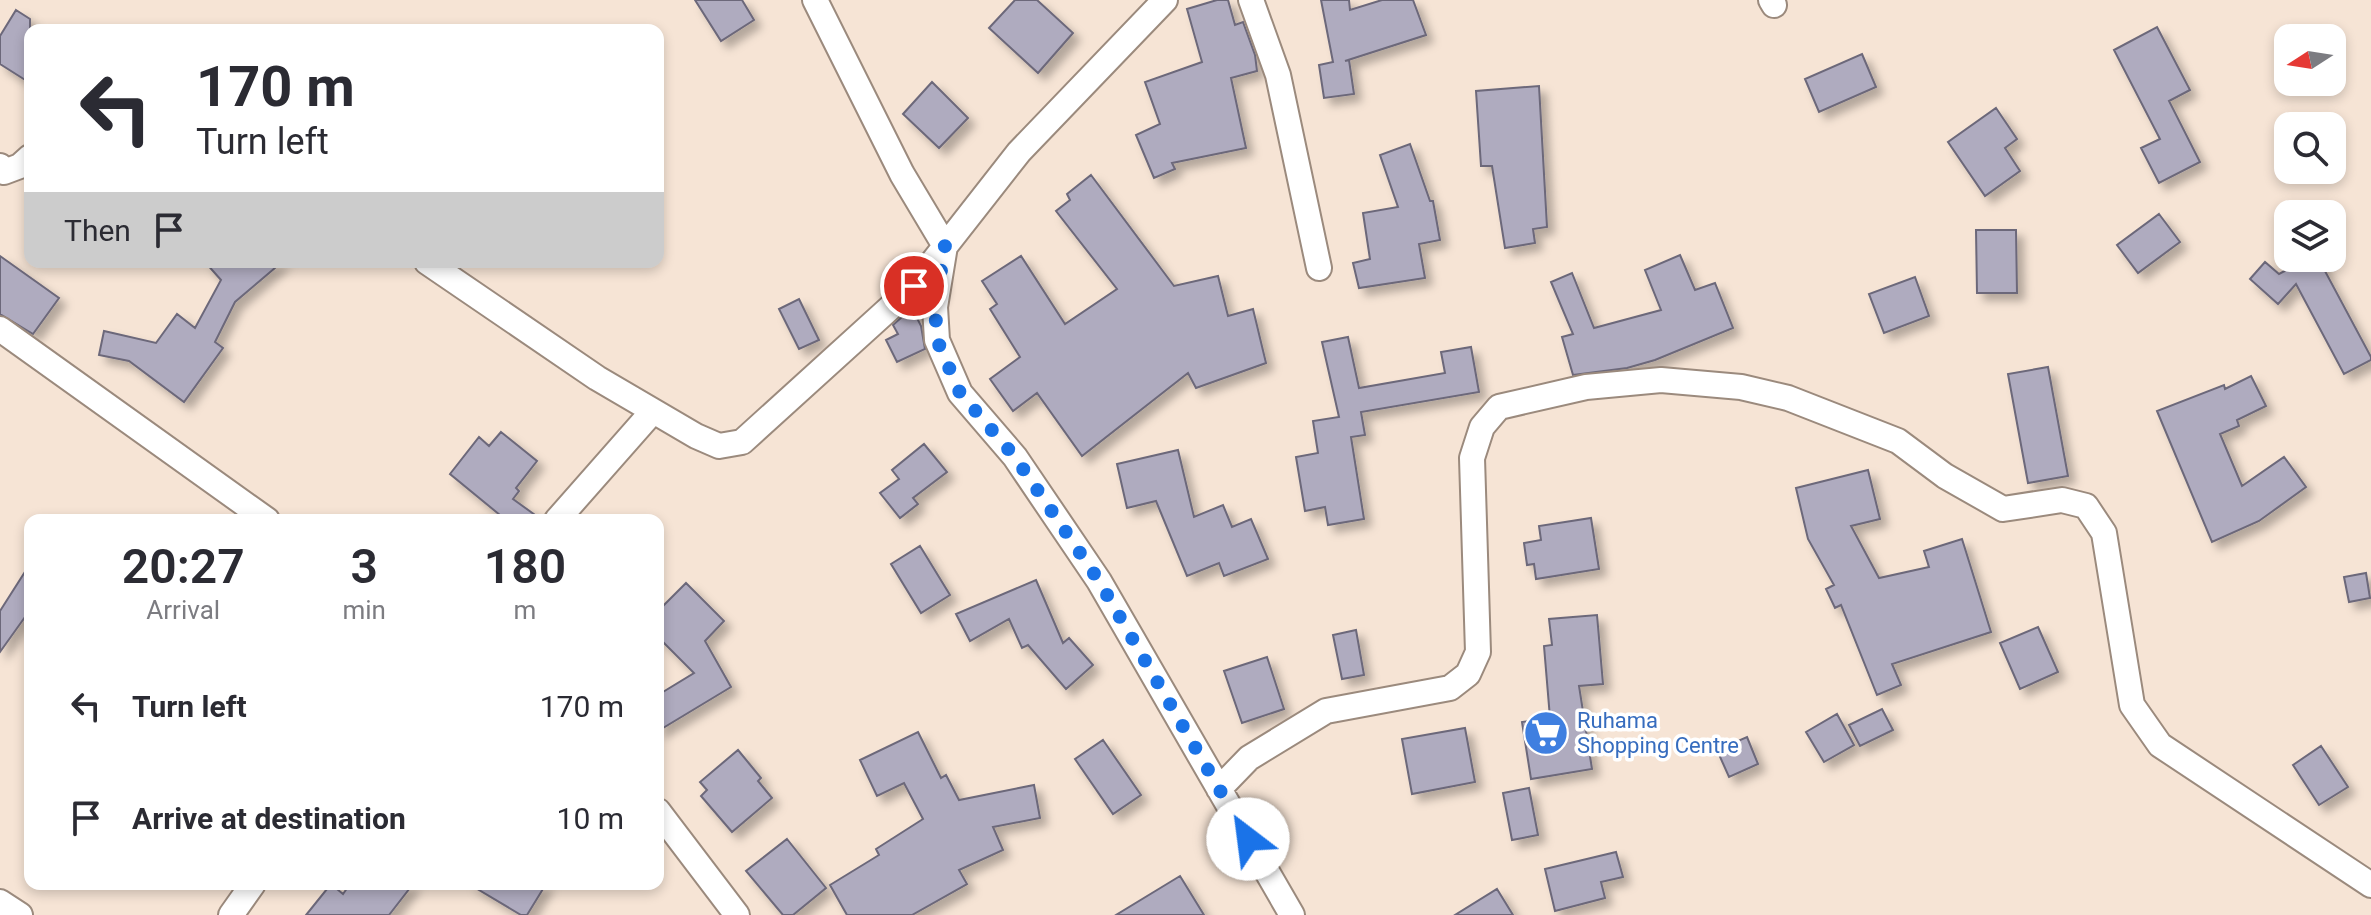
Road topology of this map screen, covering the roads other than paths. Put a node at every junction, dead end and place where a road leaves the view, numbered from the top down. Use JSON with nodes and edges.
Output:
{"nodes":[{"id":1,"x":815,"y":0,"type":"edge"},
{"id":2,"x":1165,"y":0,"type":"edge"},
{"id":3,"x":1251,"y":0,"type":"edge"},
{"id":4,"x":24,"y":162,"type":"edge"},
{"id":5,"x":0,"y":166,"type":"edge"},
{"id":6,"x":945,"y":246,"type":"junction"},
{"id":7,"x":436,"y":268,"type":"edge"},
{"id":8,"x":1319,"y":268,"type":"dead end"},
{"id":9,"x":0,"y":329,"type":"edge"},
{"id":10,"x":653,"y":411,"type":"junction"},
{"id":11,"x":259,"y":514,"type":"edge"},
{"id":12,"x":562,"y":514,"type":"edge"},
{"id":13,"x":1219,"y":789,"type":"junction"},
{"id":14,"x":664,"y":819,"type":"edge"},
{"id":15,"x":2371,"y":885,"type":"edge"},
{"id":16,"x":249,"y":890,"type":"edge"},
{"id":17,"x":0,"y":902,"type":"edge"},
{"id":18,"x":20,"y":915,"type":"edge"},
{"id":19,"x":231,"y":915,"type":"edge"},
{"id":20,"x":737,"y":915,"type":"edge"},
{"id":21,"x":1292,"y":915,"type":"edge"}],
"edges":[{"from":1,"to":6,"type":"street"},
{"from":2,"to":6,"type":"street"},
{"from":3,"to":8,"type":"street"},
{"from":4,"to":5,"type":"street"},
{"from":6,"to":10,"type":"street"},
{"from":6,"to":13,"type":"street"},
{"from":7,"to":10,"type":"street"},
{"from":9,"to":11,"type":"street"},
{"from":10,"to":12,"type":"street"},
{"from":13,"to":15,"type":"street"},
{"from":13,"to":21,"type":"street"},
{"from":14,"to":20,"type":"street"},
{"from":16,"to":19,"type":"street"},
{"from":17,"to":18,"type":"street"}]}
